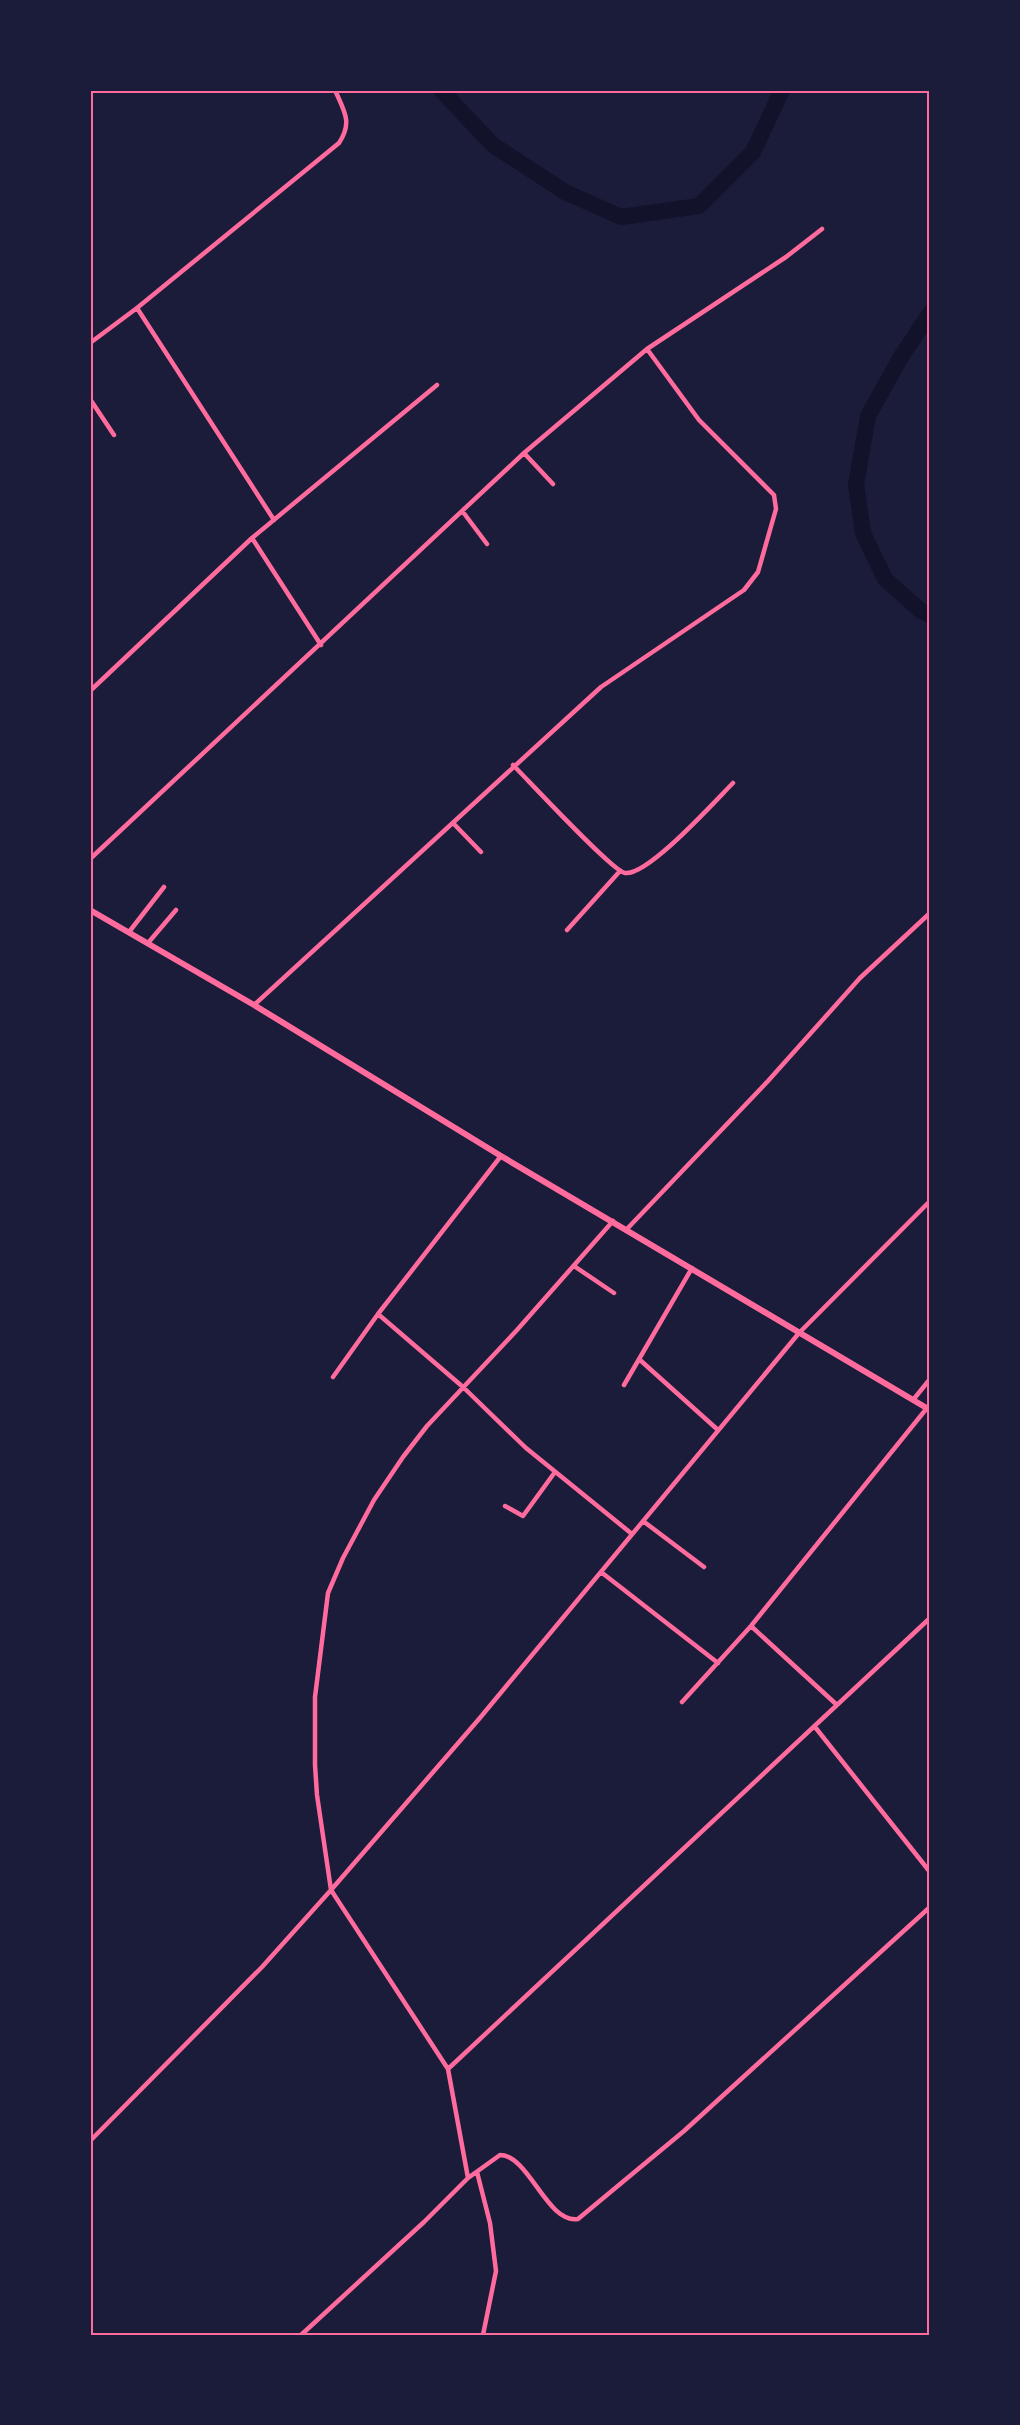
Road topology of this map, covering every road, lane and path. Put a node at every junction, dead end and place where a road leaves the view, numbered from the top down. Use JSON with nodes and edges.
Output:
{"nodes":[{"id":1,"x":335,"y":90,"type":"edge"},
{"id":2,"x":822,"y":229,"type":"dead end"},
{"id":3,"x":137,"y":308,"type":"junction"},
{"id":4,"x":90,"y":344,"type":"edge"},
{"id":5,"x":647,"y":349,"type":"junction"},
{"id":6,"x":437,"y":385,"type":"dead end"},
{"id":7,"x":90,"y":399,"type":"edge"},
{"id":8,"x":114,"y":435,"type":"dead end"},
{"id":9,"x":524,"y":453,"type":"junction"},
{"id":10,"x":553,"y":484,"type":"dead end"},
{"id":11,"x":463,"y":512,"type":"junction"},
{"id":12,"x":274,"y":520,"type":"junction"},
{"id":13,"x":252,"y":538,"type":"junction"},
{"id":14,"x":487,"y":544,"type":"dead end"},
{"id":15,"x":321,"y":645,"type":"junction"},
{"id":16,"x":90,"y":691,"type":"edge"},
{"id":17,"x":513,"y":765,"type":"junction"},
{"id":18,"x":733,"y":783,"type":"dead end"},
{"id":19,"x":453,"y":823,"type":"junction"},
{"id":20,"x":481,"y":852,"type":"dead end"},
{"id":21,"x":90,"y":859,"type":"edge"},
{"id":22,"x":620,"y":871,"type":"junction"},
{"id":23,"x":164,"y":887,"type":"dead end"},
{"id":24,"x":90,"y":910,"type":"edge"},
{"id":25,"x":176,"y":910,"type":"dead end"},
{"id":26,"x":930,"y":913,"type":"edge"},
{"id":27,"x":567,"y":930,"type":"dead end"},
{"id":28,"x":129,"y":932,"type":"junction"},
{"id":29,"x":148,"y":943,"type":"junction"},
{"id":30,"x":254,"y":1005,"type":"junction"},
{"id":31,"x":501,"y":1156,"type":"junction"},
{"id":32,"x":930,"y":1201,"type":"edge"},
{"id":33,"x":613,"y":1221,"type":"junction"},
{"id":34,"x":626,"y":1230,"type":"junction"},
{"id":35,"x":574,"y":1266,"type":"junction"},
{"id":36,"x":692,"y":1268,"type":"junction"},
{"id":37,"x":614,"y":1293,"type":"dead end"},
{"id":38,"x":378,"y":1314,"type":"junction"},
{"id":39,"x":799,"y":1333,"type":"junction"},
{"id":40,"x":640,"y":1360,"type":"junction"},
{"id":41,"x":333,"y":1377,"type":"dead end"},
{"id":42,"x":930,"y":1379,"type":"edge"},
{"id":43,"x":624,"y":1385,"type":"dead end"},
{"id":44,"x":463,"y":1387,"type":"junction"},
{"id":45,"x":913,"y":1400,"type":"junction"},
{"id":46,"x":928,"y":1409,"type":"edge"},
{"id":47,"x":718,"y":1430,"type":"junction"},
{"id":48,"x":555,"y":1472,"type":"junction"},
{"id":49,"x":505,"y":1506,"type":"dead end"},
{"id":50,"x":643,"y":1521,"type":"junction"},
{"id":51,"x":632,"y":1534,"type":"junction"},
{"id":52,"x":704,"y":1567,"type":"dead end"},
{"id":53,"x":601,"y":1572,"type":"junction"},
{"id":54,"x":930,"y":1618,"type":"edge"},
{"id":55,"x":751,"y":1626,"type":"junction"},
{"id":56,"x":718,"y":1663,"type":"junction"},
{"id":57,"x":682,"y":1702,"type":"dead end"},
{"id":58,"x":837,"y":1705,"type":"junction"},
{"id":59,"x":815,"y":1727,"type":"junction"},
{"id":60,"x":930,"y":1872,"type":"edge"},
{"id":61,"x":331,"y":1890,"type":"junction"},
{"id":62,"x":930,"y":1906,"type":"edge"},
{"id":63,"x":448,"y":2069,"type":"junction"},
{"id":64,"x":90,"y":2141,"type":"edge"},
{"id":65,"x":477,"y":2172,"type":"junction"},
{"id":66,"x":468,"y":2178,"type":"junction"},
{"id":67,"x":306,"y":2330,"type":"junction"},
{"id":68,"x":301,"y":2335,"type":"edge"},
{"id":69,"x":310,"y":2335,"type":"edge"},
{"id":70,"x":483,"y":2335,"type":"edge"}],
"edges":[{"from":1,"to":3,"type":"street"},
{"from":2,"to":5,"type":"street"},
{"from":3,"to":4,"type":"street"},
{"from":3,"to":12,"type":"street"},
{"from":5,"to":9,"type":"street"},
{"from":5,"to":17,"type":"street"},
{"from":6,"to":12,"type":"street"},
{"from":7,"to":8,"type":"street"},
{"from":9,"to":10,"type":"street"},
{"from":9,"to":11,"type":"street"},
{"from":11,"to":14,"type":"street"},
{"from":11,"to":15,"type":"street"},
{"from":12,"to":13,"type":"street"},
{"from":13,"to":15,"type":"street"},
{"from":13,"to":16,"type":"street"},
{"from":15,"to":21,"type":"street"},
{"from":17,"to":19,"type":"street"},
{"from":17,"to":22,"type":"street"},
{"from":18,"to":22,"type":"street"},
{"from":19,"to":20,"type":"street"},
{"from":19,"to":30,"type":"street"},
{"from":22,"to":27,"type":"street"},
{"from":23,"to":28,"type":"street"},
{"from":24,"to":28,"type":"street"},
{"from":25,"to":29,"type":"street"},
{"from":26,"to":34,"type":"street"},
{"from":28,"to":29,"type":"street"},
{"from":29,"to":30,"type":"street"},
{"from":30,"to":31,"type":"street"},
{"from":31,"to":33,"type":"street"},
{"from":31,"to":38,"type":"street"},
{"from":32,"to":39,"type":"street"},
{"from":33,"to":34,"type":"street"},
{"from":33,"to":35,"type":"street"},
{"from":34,"to":36,"type":"street"},
{"from":35,"to":37,"type":"street"},
{"from":35,"to":44,"type":"street"},
{"from":36,"to":39,"type":"street"},
{"from":36,"to":40,"type":"street"},
{"from":38,"to":41,"type":"street"},
{"from":38,"to":44,"type":"street"},
{"from":39,"to":45,"type":"street"},
{"from":39,"to":47,"type":"street"},
{"from":40,"to":43,"type":"street"},
{"from":40,"to":47,"type":"street"},
{"from":42,"to":45,"type":"street"},
{"from":44,"to":48,"type":"street"},
{"from":44,"to":61,"type":"street"},
{"from":45,"to":46,"type":"street"},
{"from":46,"to":55,"type":"street"},
{"from":47,"to":50,"type":"street"},
{"from":48,"to":49,"type":"street"},
{"from":48,"to":51,"type":"street"},
{"from":50,"to":51,"type":"street"},
{"from":50,"to":52,"type":"street"},
{"from":51,"to":53,"type":"street"},
{"from":53,"to":56,"type":"street"},
{"from":53,"to":61,"type":"street"},
{"from":54,"to":58,"type":"street"},
{"from":55,"to":56,"type":"street"},
{"from":55,"to":58,"type":"street"},
{"from":56,"to":57,"type":"street"},
{"from":58,"to":59,"type":"street"},
{"from":59,"to":60,"type":"street"},
{"from":59,"to":63,"type":"street"},
{"from":61,"to":63,"type":"street"},
{"from":61,"to":64,"type":"street"},
{"from":62,"to":65,"type":"street"},
{"from":63,"to":66,"type":"street"},
{"from":65,"to":66,"type":"street"},
{"from":65,"to":70,"type":"street"},
{"from":66,"to":67,"type":"street"},
{"from":67,"to":68,"type":"street"},
{"from":67,"to":69,"type":"street"}]}
